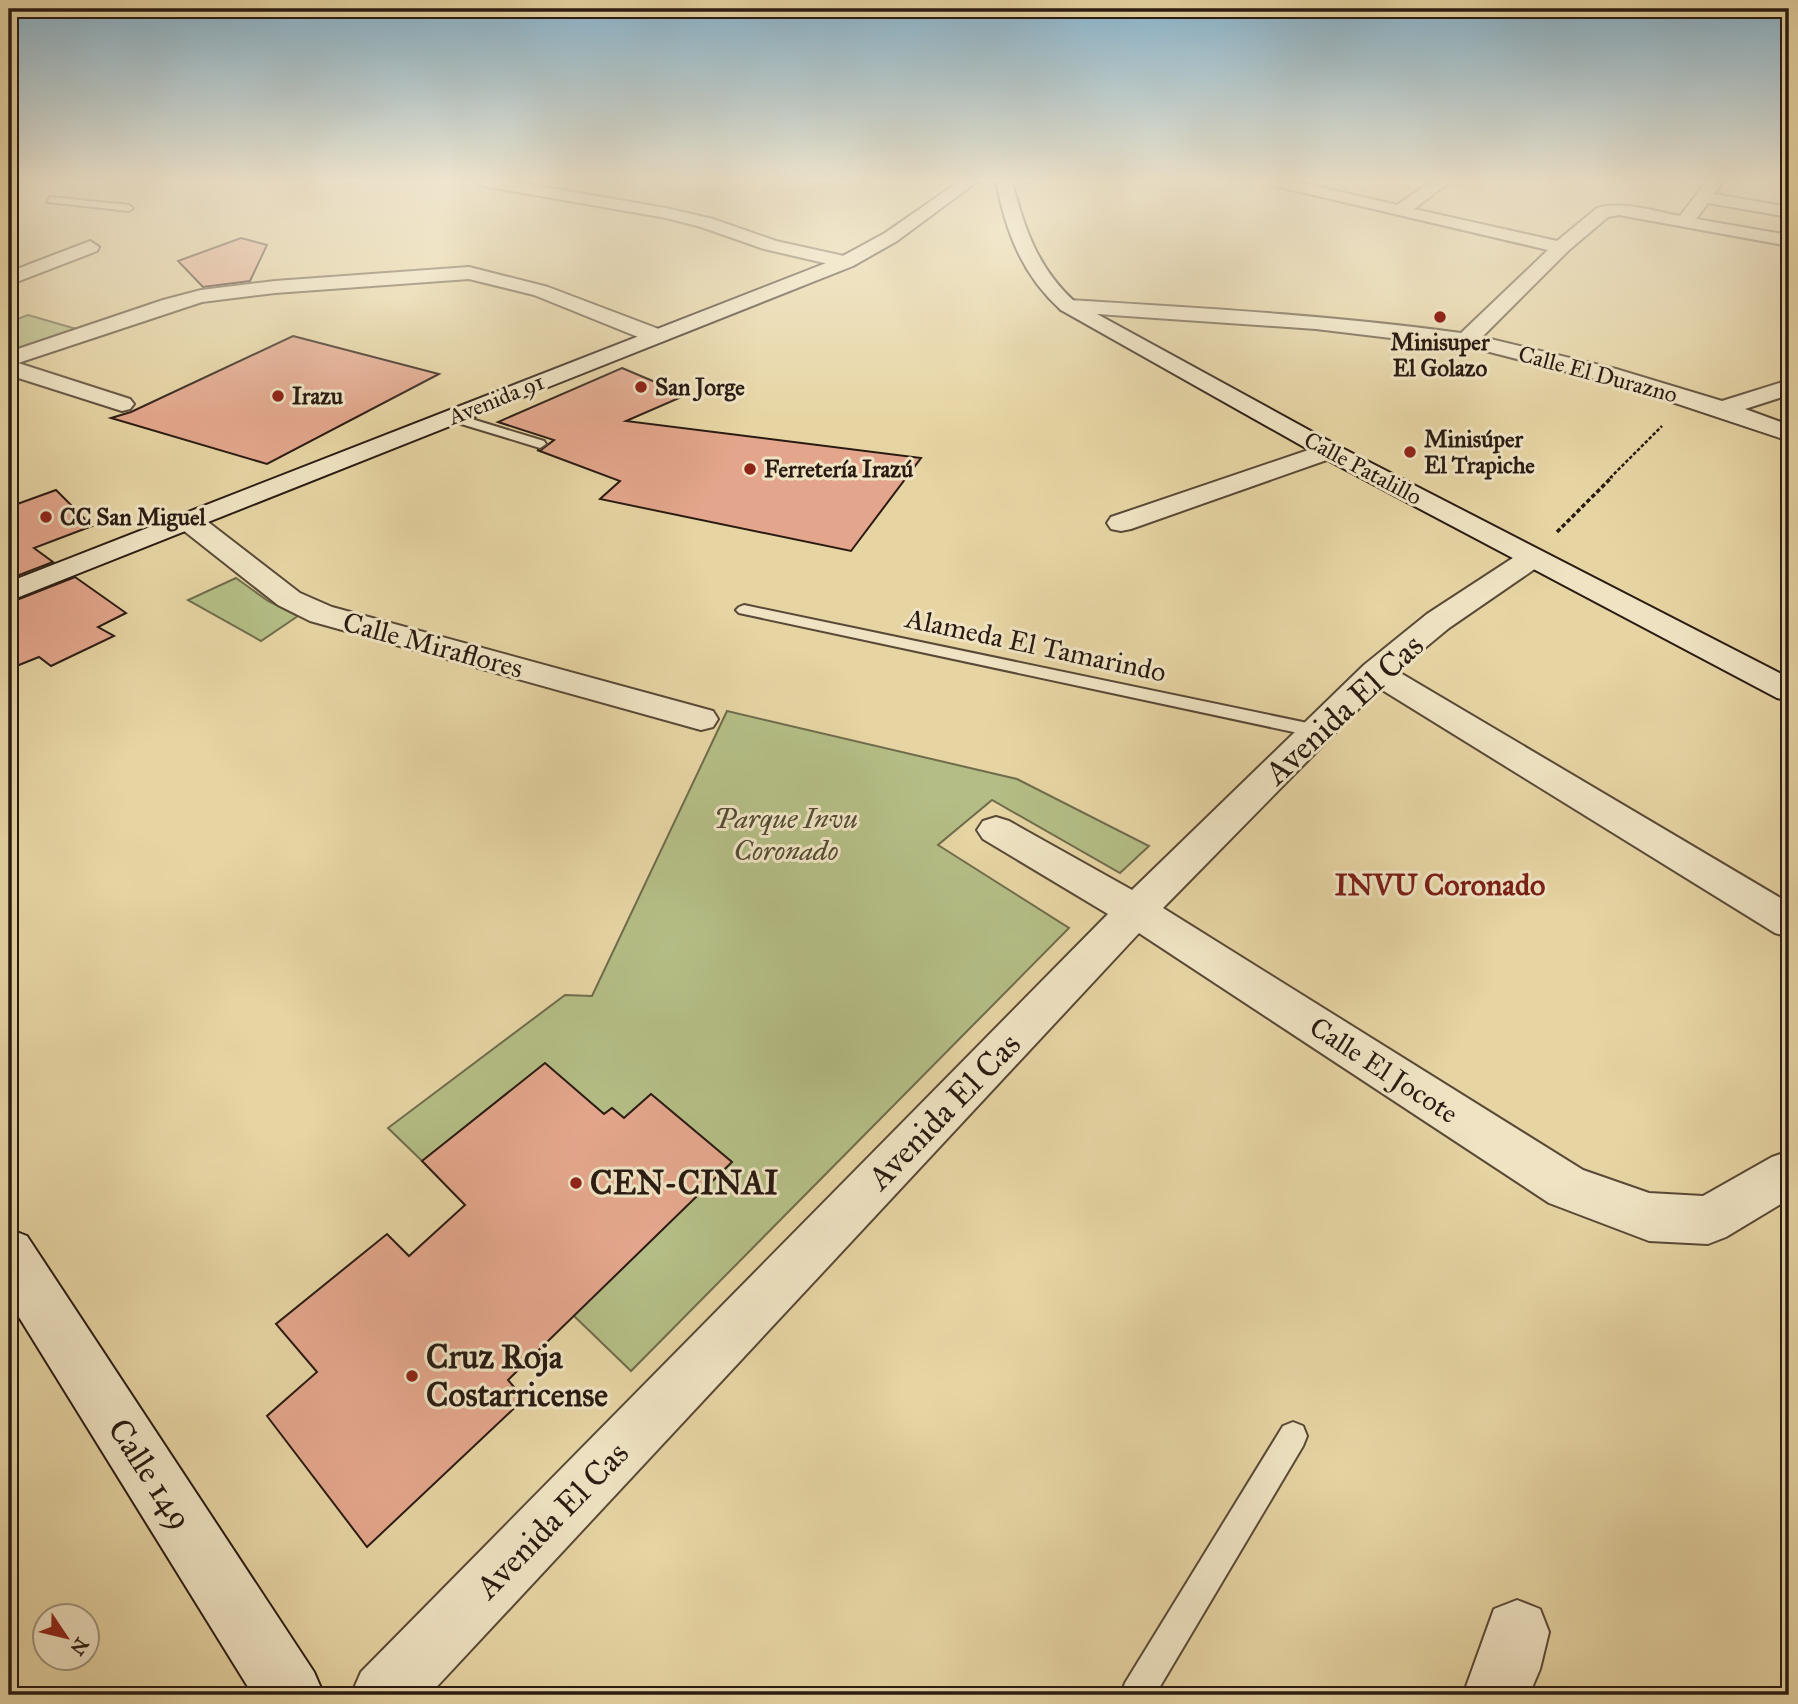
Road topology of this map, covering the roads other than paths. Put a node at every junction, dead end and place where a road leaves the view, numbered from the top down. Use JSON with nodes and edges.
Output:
{"nodes":[{"id":1,"x":56,"y":261,"type":"edge"},
{"id":2,"x":839,"y":261,"type":"edge"},
{"id":3,"x":849,"y":261,"type":"edge"},
{"id":4,"x":1028,"y":261,"type":"edge"},
{"id":5,"x":1547,"y":261,"type":"edge"},
{"id":6,"x":846,"y":262,"type":"junction"},
{"id":7,"x":9,"y":279,"type":"edge"},
{"id":8,"x":1068,"y":306,"type":"junction"},
{"id":9,"x":656,"y":336,"type":"junction"},
{"id":10,"x":1466,"y":340,"type":"junction"},
{"id":11,"x":9,"y":359,"type":"edge"},
{"id":12,"x":9,"y":368,"type":"edge"},
{"id":13,"x":1789,"y":387,"type":"edge"},
{"id":14,"x":122,"y":404,"type":"dead end"},
{"id":15,"x":1724,"y":408,"type":"junction"},
{"id":16,"x":452,"y":417,"type":"junction"},
{"id":17,"x":1789,"y":434,"type":"edge"},
{"id":18,"x":540,"y":444,"type":"dead end"},
{"id":19,"x":1329,"y":451,"type":"junction"},
{"id":20,"x":190,"y":521,"type":"junction"},
{"id":21,"x":1121,"y":523,"type":"dead end"},
{"id":22,"x":1532,"y":558,"type":"junction"},
{"id":23,"x":9,"y":592,"type":"edge"},
{"id":24,"x":744,"y":610,"type":"dead end"},
{"id":25,"x":1376,"y":672,"type":"junction"},
{"id":26,"x":1789,"y":691,"type":"edge"},
{"id":27,"x":701,"y":719,"type":"dead end"},
{"id":28,"x":1317,"y":731,"type":"junction"},
{"id":29,"x":996,"y":830,"type":"dead end"},
{"id":30,"x":1136,"y":911,"type":"junction"},
{"id":31,"x":1789,"y":922,"type":"edge"},
{"id":32,"x":1789,"y":1173,"type":"edge"},
{"id":33,"x":9,"y":1254,"type":"edge"},
{"id":34,"x":1293,"y":1436,"type":"dead end"},
{"id":35,"x":1517,"y":1632,"type":"dead end"},
{"id":36,"x":290,"y":1695,"type":"edge"},
{"id":37,"x":384,"y":1695,"type":"edge"},
{"id":38,"x":1137,"y":1695,"type":"edge"},
{"id":39,"x":1496,"y":1695,"type":"edge"}],
"edges":[{"from":1,"to":7,"type":"street"},
{"from":2,"to":6,"type":"street"},
{"from":3,"to":6,"type":"street","name":"Avenida 91"},
{"from":4,"to":8,"type":"street","name":"Calle Patalillo"},
{"from":5,"to":10,"type":"street"},
{"from":6,"to":9,"type":"street","name":"Avenida 91"},
{"from":8,"to":10,"type":"street","name":"Calle El Durazno"},
{"from":8,"to":19,"type":"street","name":"Calle Patalillo"},
{"from":9,"to":11,"type":"street"},
{"from":9,"to":16,"type":"street","name":"Avenida 91"},
{"from":10,"to":15,"type":"street","name":"Calle El Durazno"},
{"from":12,"to":14,"type":"street"},
{"from":13,"to":15,"type":"street"},
{"from":15,"to":17,"type":"street","name":"Calle El Durazno"},
{"from":16,"to":18,"type":"lane"},
{"from":16,"to":20,"type":"street","name":"Avenida 91"},
{"from":19,"to":21,"type":"street"},
{"from":19,"to":22,"type":"street","name":"Calle Patalillo"},
{"from":20,"to":23,"type":"street","name":"Avenida 91"},
{"from":20,"to":27,"type":"street","name":"Calle Miraflores"},
{"from":22,"to":25,"type":"street","name":"Avenida El Cas"},
{"from":22,"to":26,"type":"street","name":"Calle Patalillo"},
{"from":24,"to":28,"type":"lane","name":"Alameda El Tamarindo"},
{"from":25,"to":28,"type":"street","name":"Avenida El Cas"},
{"from":25,"to":31,"type":"street"},
{"from":28,"to":30,"type":"street","name":"Avenida El Cas"},
{"from":29,"to":30,"type":"street","name":"Calle El Jocote"},
{"from":30,"to":32,"type":"street","name":"Calle El Jocote"},
{"from":30,"to":37,"type":"street","name":"Avenida El Cas"},
{"from":33,"to":36,"type":"street","name":"Calle 149"},
{"from":34,"to":38,"type":"lane"},
{"from":35,"to":39,"type":"street"}]}
